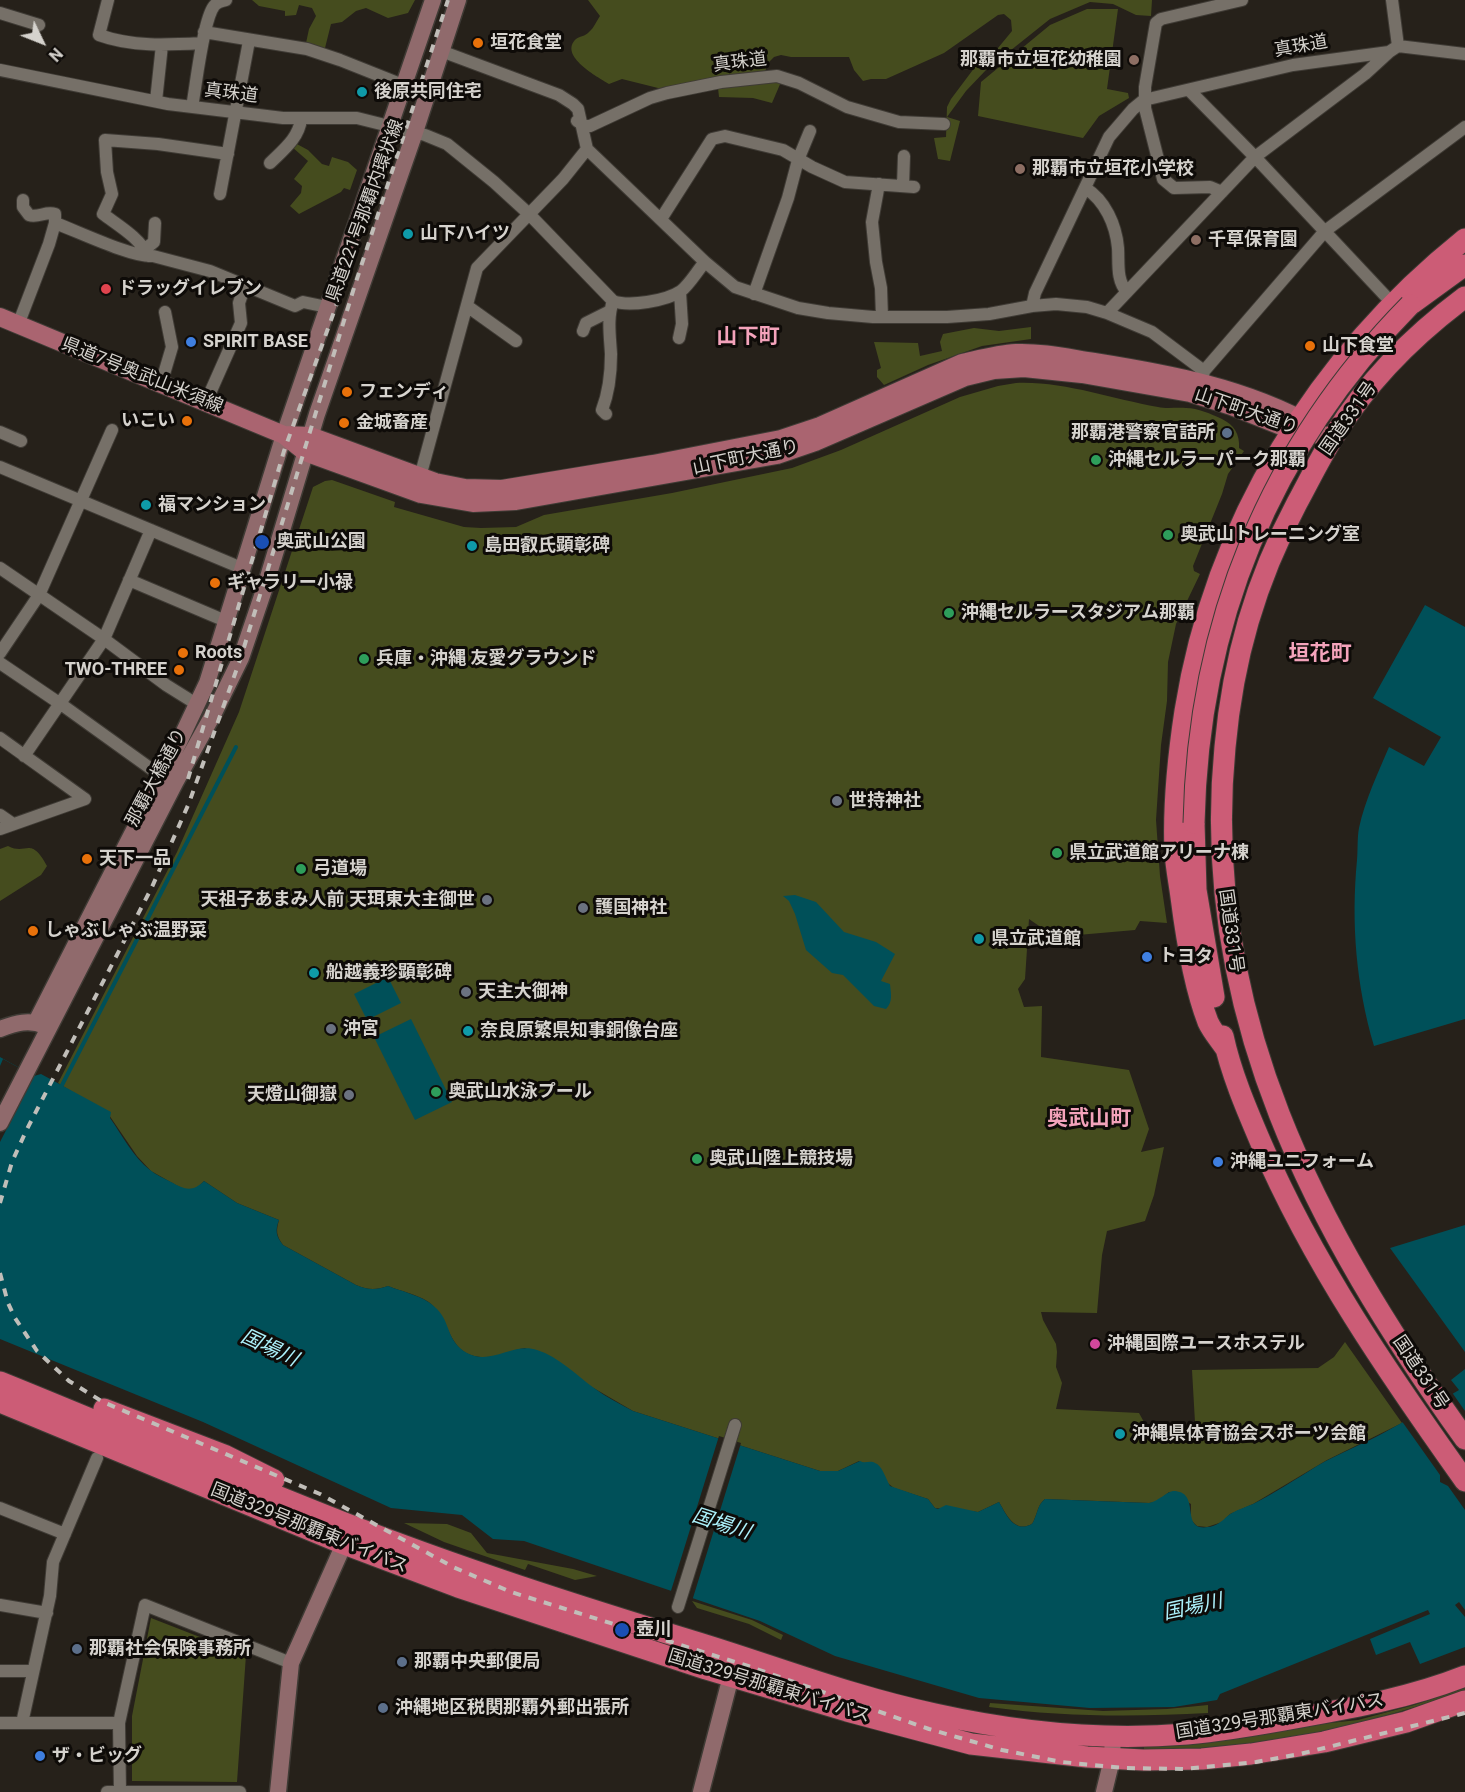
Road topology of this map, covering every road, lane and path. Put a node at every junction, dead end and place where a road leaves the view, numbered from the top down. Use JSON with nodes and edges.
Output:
{"nodes":[{"id":1,"x":108,"y":0,"type":"edge"},
{"id":2,"x":226,"y":0,"type":"edge"},
{"id":3,"x":433,"y":0,"type":"edge"},
{"id":4,"x":458,"y":0,"type":"edge"},
{"id":5,"x":1242,"y":0,"type":"edge"},
{"id":6,"x":1392,"y":0,"type":"edge"},
{"id":7,"x":0,"y":13,"type":"edge"},
{"id":8,"x":39,"y":24,"type":"dead end"},
{"id":9,"x":203,"y":37,"type":"junction"},
{"id":10,"x":249,"y":41,"type":"junction"},
{"id":11,"x":162,"y":45,"type":"junction"},
{"id":12,"x":1394,"y":49,"type":"junction"},
{"id":13,"x":441,"y":51,"type":"junction"},
{"id":14,"x":1465,"y":54,"type":"edge"},
{"id":15,"x":0,"y":70,"type":"edge"},
{"id":16,"x":404,"y":85,"type":"junction"},
{"id":17,"x":1190,"y":91,"type":"junction"},
{"id":18,"x":1144,"y":100,"type":"junction"},
{"id":19,"x":156,"y":101,"type":"junction"},
{"id":20,"x":192,"y":107,"type":"junction"},
{"id":21,"x":234,"y":113,"type":"junction"},
{"id":22,"x":301,"y":118,"type":"junction"},
{"id":23,"x":579,"y":123,"type":"junction"},
{"id":24,"x":944,"y":124,"type":"dead end"},
{"id":25,"x":390,"y":125,"type":"junction"},
{"id":26,"x":1465,"y":127,"type":"edge"},
{"id":27,"x":415,"y":132,"type":"junction"},
{"id":28,"x":810,"y":132,"type":"dead end"},
{"id":29,"x":587,"y":149,"type":"junction"},
{"id":30,"x":228,"y":154,"type":"junction"},
{"id":31,"x":904,"y":156,"type":"dead end"},
{"id":32,"x":1255,"y":157,"type":"junction"},
{"id":33,"x":798,"y":160,"type":"junction"},
{"id":34,"x":270,"y":163,"type":"dead end"},
{"id":35,"x":879,"y":184,"type":"junction"},
{"id":36,"x":1085,"y":188,"type":"junction"},
{"id":37,"x":1222,"y":192,"type":"junction"},
{"id":38,"x":220,"y":194,"type":"dead end"},
{"id":39,"x":23,"y":200,"type":"dead end"},
{"id":40,"x":529,"y":214,"type":"junction"},
{"id":41,"x":661,"y":219,"type":"junction"},
{"id":42,"x":55,"y":223,"type":"junction"},
{"id":43,"x":155,"y":223,"type":"dead end"},
{"id":44,"x":1325,"y":231,"type":"junction"},
{"id":45,"x":1465,"y":238,"type":"edge"},
{"id":46,"x":146,"y":253,"type":"junction"},
{"id":47,"x":1465,"y":254,"type":"edge"},
{"id":48,"x":705,"y":262,"type":"junction"},
{"id":49,"x":1465,"y":265,"type":"edge"},
{"id":50,"x":245,"y":285,"type":"junction"},
{"id":51,"x":680,"y":291,"type":"junction"},
{"id":52,"x":1127,"y":292,"type":"junction"},
{"id":53,"x":754,"y":294,"type":"junction"},
{"id":54,"x":1465,"y":297,"type":"edge"},
{"id":55,"x":1401,"y":304,"type":"junction"},
{"id":56,"x":467,"y":306,"type":"junction"},
{"id":57,"x":611,"y":306,"type":"junction"},
{"id":58,"x":1032,"y":306,"type":"junction"},
{"id":59,"x":327,"y":307,"type":"junction"},
{"id":60,"x":165,"y":312,"type":"dead end"},
{"id":61,"x":1107,"y":313,"type":"junction"},
{"id":62,"x":0,"y":317,"type":"edge"},
{"id":63,"x":882,"y":317,"type":"junction"},
{"id":64,"x":18,"y":325,"type":"junction"},
{"id":65,"x":583,"y":331,"type":"dead end"},
{"id":66,"x":679,"y":338,"type":"dead end"},
{"id":67,"x":516,"y":341,"type":"dead end"},
{"id":68,"x":1203,"y":376,"type":"junction"},
{"id":69,"x":161,"y":384,"type":"junction"},
{"id":70,"x":206,"y":402,"type":"junction"},
{"id":71,"x":606,"y":414,"type":"dead end"},
{"id":72,"x":1295,"y":424,"type":"junction"},
{"id":73,"x":112,"y":429,"type":"dead end"},
{"id":74,"x":1,"y":435,"type":"edge"},
{"id":75,"x":284,"y":435,"type":"junction"},
{"id":76,"x":1333,"y":437,"type":"junction"},
{"id":77,"x":21,"y":441,"type":"dead end"},
{"id":78,"x":308,"y":444,"type":"junction"},
{"id":79,"x":0,"y":467,"type":"edge"},
{"id":80,"x":420,"y":477,"type":"junction"},
{"id":81,"x":81,"y":500,"type":"junction"},
{"id":82,"x":151,"y":530,"type":"junction"},
{"id":83,"x":0,"y":568,"type":"edge"},
{"id":84,"x":244,"y":569,"type":"junction"},
{"id":85,"x":129,"y":580,"type":"junction"},
{"id":86,"x":39,"y":596,"type":"junction"},
{"id":87,"x":228,"y":622,"type":"junction"},
{"id":88,"x":104,"y":639,"type":"junction"},
{"id":89,"x":0,"y":653,"type":"edge"},
{"id":90,"x":0,"y":663,"type":"edge"},
{"id":91,"x":60,"y":703,"type":"junction"},
{"id":92,"x":198,"y":705,"type":"junction"},
{"id":93,"x":0,"y":738,"type":"edge"},
{"id":94,"x":24,"y":756,"type":"junction"},
{"id":95,"x":161,"y":776,"type":"junction"},
{"id":96,"x":0,"y":815,"type":"edge"},
{"id":97,"x":13,"y":824,"type":"junction"},
{"id":98,"x":0,"y":829,"type":"edge"},
{"id":99,"x":43,"y":1025,"type":"junction"},
{"id":100,"x":1,"y":1027,"type":"edge"},
{"id":101,"x":1226,"y":1049,"type":"junction"},
{"id":102,"x":0,"y":1123,"type":"edge"},
{"id":103,"x":0,"y":1368,"type":"edge"},
{"id":104,"x":0,"y":1382,"type":"edge"},
{"id":105,"x":0,"y":1402,"type":"edge"},
{"id":106,"x":56,"y":1415,"type":"junction"},
{"id":107,"x":0,"y":1418,"type":"edge"},
{"id":108,"x":733,"y":1430,"type":"dead end"},
{"id":109,"x":1465,"y":1439,"type":"edge"},
{"id":110,"x":97,"y":1458,"type":"junction"},
{"id":111,"x":1465,"y":1481,"type":"edge"},
{"id":112,"x":0,"y":1508,"type":"edge"},
{"id":113,"x":65,"y":1534,"type":"junction"},
{"id":114,"x":340,"y":1535,"type":"junction"},
{"id":115,"x":679,"y":1603,"type":"dead end"},
{"id":116,"x":0,"y":1605,"type":"edge"},
{"id":117,"x":47,"y":1613,"type":"junction"},
{"id":118,"x":737,"y":1654,"type":"junction"},
{"id":119,"x":291,"y":1663,"type":"junction"},
{"id":120,"x":0,"y":1671,"type":"edge"},
{"id":121,"x":33,"y":1671,"type":"junction"},
{"id":122,"x":731,"y":1676,"type":"junction"},
{"id":123,"x":1465,"y":1676,"type":"edge"},
{"id":124,"x":1465,"y":1701,"type":"edge"},
{"id":125,"x":0,"y":1723,"type":"edge"},
{"id":126,"x":22,"y":1723,"type":"junction"},
{"id":127,"x":119,"y":1723,"type":"junction"},
{"id":128,"x":1113,"y":1735,"type":"junction"},
{"id":129,"x":1112,"y":1759,"type":"junction"},
{"id":130,"x":107,"y":1792,"type":"edge"},
{"id":131,"x":120,"y":1792,"type":"edge"},
{"id":132,"x":240,"y":1792,"type":"edge"},
{"id":133,"x":278,"y":1792,"type":"edge"},
{"id":134,"x":701,"y":1792,"type":"edge"},
{"id":135,"x":1104,"y":1792,"type":"edge"}],
"edges":[{"from":1,"to":11,"type":"street"},
{"from":2,"to":9,"type":"street"},
{"from":3,"to":16,"type":"main road","name":"県道221号那覇内環状線"},
{"from":4,"to":13,"type":"main road","name":"県道221号那覇内環状線"},
{"from":5,"to":18,"type":"street"},
{"from":6,"to":12,"type":"street"},
{"from":7,"to":8,"type":"street"},
{"from":9,"to":10,"type":"street"},
{"from":9,"to":11,"type":"street"},
{"from":9,"to":20,"type":"street"},
{"from":10,"to":16,"type":"street"},
{"from":10,"to":21,"type":"street"},
{"from":11,"to":19,"type":"street"},
{"from":12,"to":14,"type":"street","name":"真珠道"},
{"from":12,"to":17,"type":"street","name":"真珠道"},
{"from":12,"to":32,"type":"street"},
{"from":13,"to":23,"type":"street"},
{"from":13,"to":27,"type":"main road","name":"県道221号那覇内環状線"},
{"from":15,"to":19,"type":"street","name":"真珠道"},
{"from":16,"to":25,"type":"main road","name":"県道221号那覇内環状線"},
{"from":17,"to":18,"type":"street","name":"真珠道"},
{"from":17,"to":32,"type":"street"},
{"from":18,"to":36,"type":"street"},
{"from":18,"to":37,"type":"street"},
{"from":19,"to":20,"type":"street","name":"真珠道"},
{"from":20,"to":21,"type":"street","name":"真珠道"},
{"from":21,"to":22,"type":"street","name":"真珠道"},
{"from":21,"to":30,"type":"street"},
{"from":22,"to":25,"type":"street","name":"真珠道"},
{"from":22,"to":34,"type":"street"},
{"from":23,"to":24,"type":"street","name":"真珠道"},
{"from":23,"to":29,"type":"street"},
{"from":25,"to":27,"type":"street","name":"真珠道"},
{"from":25,"to":59,"type":"main road","name":"県道221号那覇内環状線"},
{"from":26,"to":44,"type":"street"},
{"from":27,"to":40,"type":"street","name":"真珠道"},
{"from":27,"to":78,"type":"main road","name":"県道221号那覇内環状線"},
{"from":28,"to":33,"type":"street"},
{"from":29,"to":40,"type":"street"},
{"from":29,"to":41,"type":"street"},
{"from":30,"to":38,"type":"street"},
{"from":30,"to":46,"type":"street"},
{"from":31,"to":35,"type":"street"},
{"from":32,"to":37,"type":"street"},
{"from":32,"to":44,"type":"street"},
{"from":33,"to":35,"type":"street"},
{"from":33,"to":41,"type":"street"},
{"from":33,"to":53,"type":"street"},
{"from":35,"to":63,"type":"street"},
{"from":36,"to":52,"type":"street"},
{"from":36,"to":58,"type":"street"},
{"from":37,"to":52,"type":"street"},
{"from":39,"to":42,"type":"street"},
{"from":40,"to":56,"type":"street"},
{"from":40,"to":57,"type":"street","name":"真珠道"},
{"from":41,"to":48,"type":"street"},
{"from":42,"to":46,"type":"street"},
{"from":42,"to":64,"type":"street"},
{"from":43,"to":46,"type":"street"},
{"from":44,"to":55,"type":"street"},
{"from":44,"to":68,"type":"street"},
{"from":45,"to":55,"type":"highway","name":"国道331号"},
{"from":46,"to":50,"type":"street"},
{"from":47,"to":55,"type":"highway","name":"国道331号"},
{"from":48,"to":51,"type":"street"},
{"from":48,"to":53,"type":"street"},
{"from":49,"to":55,"type":"highway"},
{"from":50,"to":59,"type":"street"},
{"from":50,"to":70,"type":"street"},
{"from":51,"to":57,"type":"street"},
{"from":51,"to":66,"type":"street"},
{"from":52,"to":61,"type":"street"},
{"from":53,"to":63,"type":"street"},
{"from":54,"to":76,"type":"highway","name":"国道331号"},
{"from":55,"to":72,"type":"highway","name":"国道331号"},
{"from":55,"to":101,"type":"highway","name":"国道331号","bridge":true},
{"from":56,"to":67,"type":"street"},
{"from":56,"to":80,"type":"street"},
{"from":57,"to":65,"type":"street"},
{"from":57,"to":71,"type":"street"},
{"from":58,"to":61,"type":"street"},
{"from":58,"to":63,"type":"street"},
{"from":59,"to":75,"type":"main road","name":"県道221号那覇内環状線"},
{"from":60,"to":69,"type":"street"},
{"from":61,"to":68,"type":"street"},
{"from":62,"to":64,"type":"main road","name":"県道7号奥武山米須線"},
{"from":64,"to":69,"type":"main road","name":"県道7号奥武山米須線"},
{"from":68,"to":72,"type":"main road","name":"山下町大通り"},
{"from":68,"to":80,"type":"main road","name":"山下町大通り"},
{"from":69,"to":70,"type":"main road","name":"県道7号奥武山米須線"},
{"from":70,"to":75,"type":"main road","name":"県道7号奥武山米須線"},
{"from":72,"to":76,"type":"main road","name":"山下町大通り"},
{"from":72,"to":78,"type":"main road","name":"山下町大通り"},
{"from":72,"to":101,"type":"highway","name":"国道331号"},
{"from":73,"to":81,"type":"street"},
{"from":74,"to":77,"type":"street"},
{"from":75,"to":78,"type":"main road","name":"山下町大通り"},
{"from":75,"to":84,"type":"main road","name":"那覇大橋通り"},
{"from":76,"to":109,"type":"highway","name":"国道331号"},
{"from":78,"to":80,"type":"main road","name":"山下町大通り"},
{"from":78,"to":99,"type":"main road","name":"那覇大橋通り"},
{"from":79,"to":81,"type":"street"},
{"from":81,"to":82,"type":"street"},
{"from":81,"to":86,"type":"street"},
{"from":82,"to":84,"type":"street"},
{"from":82,"to":85,"type":"street"},
{"from":83,"to":86,"type":"street"},
{"from":84,"to":87,"type":"main road","name":"那覇大橋通り"},
{"from":85,"to":87,"type":"street"},
{"from":85,"to":88,"type":"street"},
{"from":86,"to":88,"type":"street"},
{"from":86,"to":89,"type":"street"},
{"from":87,"to":92,"type":"main road","name":"那覇大橋通り"},
{"from":88,"to":91,"type":"street"},
{"from":88,"to":92,"type":"street"},
{"from":90,"to":91,"type":"street"},
{"from":91,"to":94,"type":"street"},
{"from":91,"to":95,"type":"street"},
{"from":92,"to":95,"type":"main road","name":"那覇大橋通り"},
{"from":93,"to":94,"type":"street"},
{"from":94,"to":97,"type":"street"},
{"from":95,"to":99,"type":"main road","name":"那覇大橋通り"},
{"from":96,"to":97,"type":"street"},
{"from":97,"to":98,"type":"street"},
{"from":99,"to":100,"type":"main road"},
{"from":99,"to":102,"type":"main road","name":"那覇大橋通り"},
{"from":101,"to":111,"type":"highway","name":"国道331号"},
{"from":103,"to":114,"type":"highway"},
{"from":104,"to":106,"type":"highway","name":"国道329号那覇東バイパス"},
{"from":105,"to":106,"type":"highway","name":"国道329号那覇東バイパス"},
{"from":106,"to":114,"type":"highway","name":"国道329号那覇東バイパス"},
{"from":107,"to":110,"type":"highway"},
{"from":108,"to":115,"type":"street"},
{"from":110,"to":113,"type":"street"},
{"from":110,"to":114,"type":"highway"},
{"from":112,"to":113,"type":"street"},
{"from":113,"to":117,"type":"street"},
{"from":114,"to":118,"type":"highway","name":"国道329号那覇東バイパス"},
{"from":114,"to":119,"type":"main road"},
{"from":114,"to":122,"type":"highway","name":"国道329号那覇東バイパス"},
{"from":116,"to":117,"type":"street"},
{"from":117,"to":121,"type":"street"},
{"from":118,"to":122,"type":"highway"},
{"from":118,"to":128,"type":"highway","name":"国道329号那覇東バイパス"},
{"from":119,"to":127,"type":"street"},
{"from":119,"to":133,"type":"main road"},
{"from":120,"to":121,"type":"street"},
{"from":121,"to":126,"type":"street"},
{"from":122,"to":129,"type":"highway","name":"国道329号那覇東バイパス"},
{"from":122,"to":134,"type":"main road"},
{"from":123,"to":128,"type":"highway","name":"国道329号那覇東バイパス"},
{"from":124,"to":129,"type":"highway","name":"国道329号那覇東バイパス"},
{"from":125,"to":126,"type":"street"},
{"from":126,"to":127,"type":"street"},
{"from":127,"to":131,"type":"street"},
{"from":128,"to":129,"type":"main road"},
{"from":129,"to":135,"type":"main road"},
{"from":130,"to":131,"type":"street"},
{"from":131,"to":132,"type":"street"}]}
